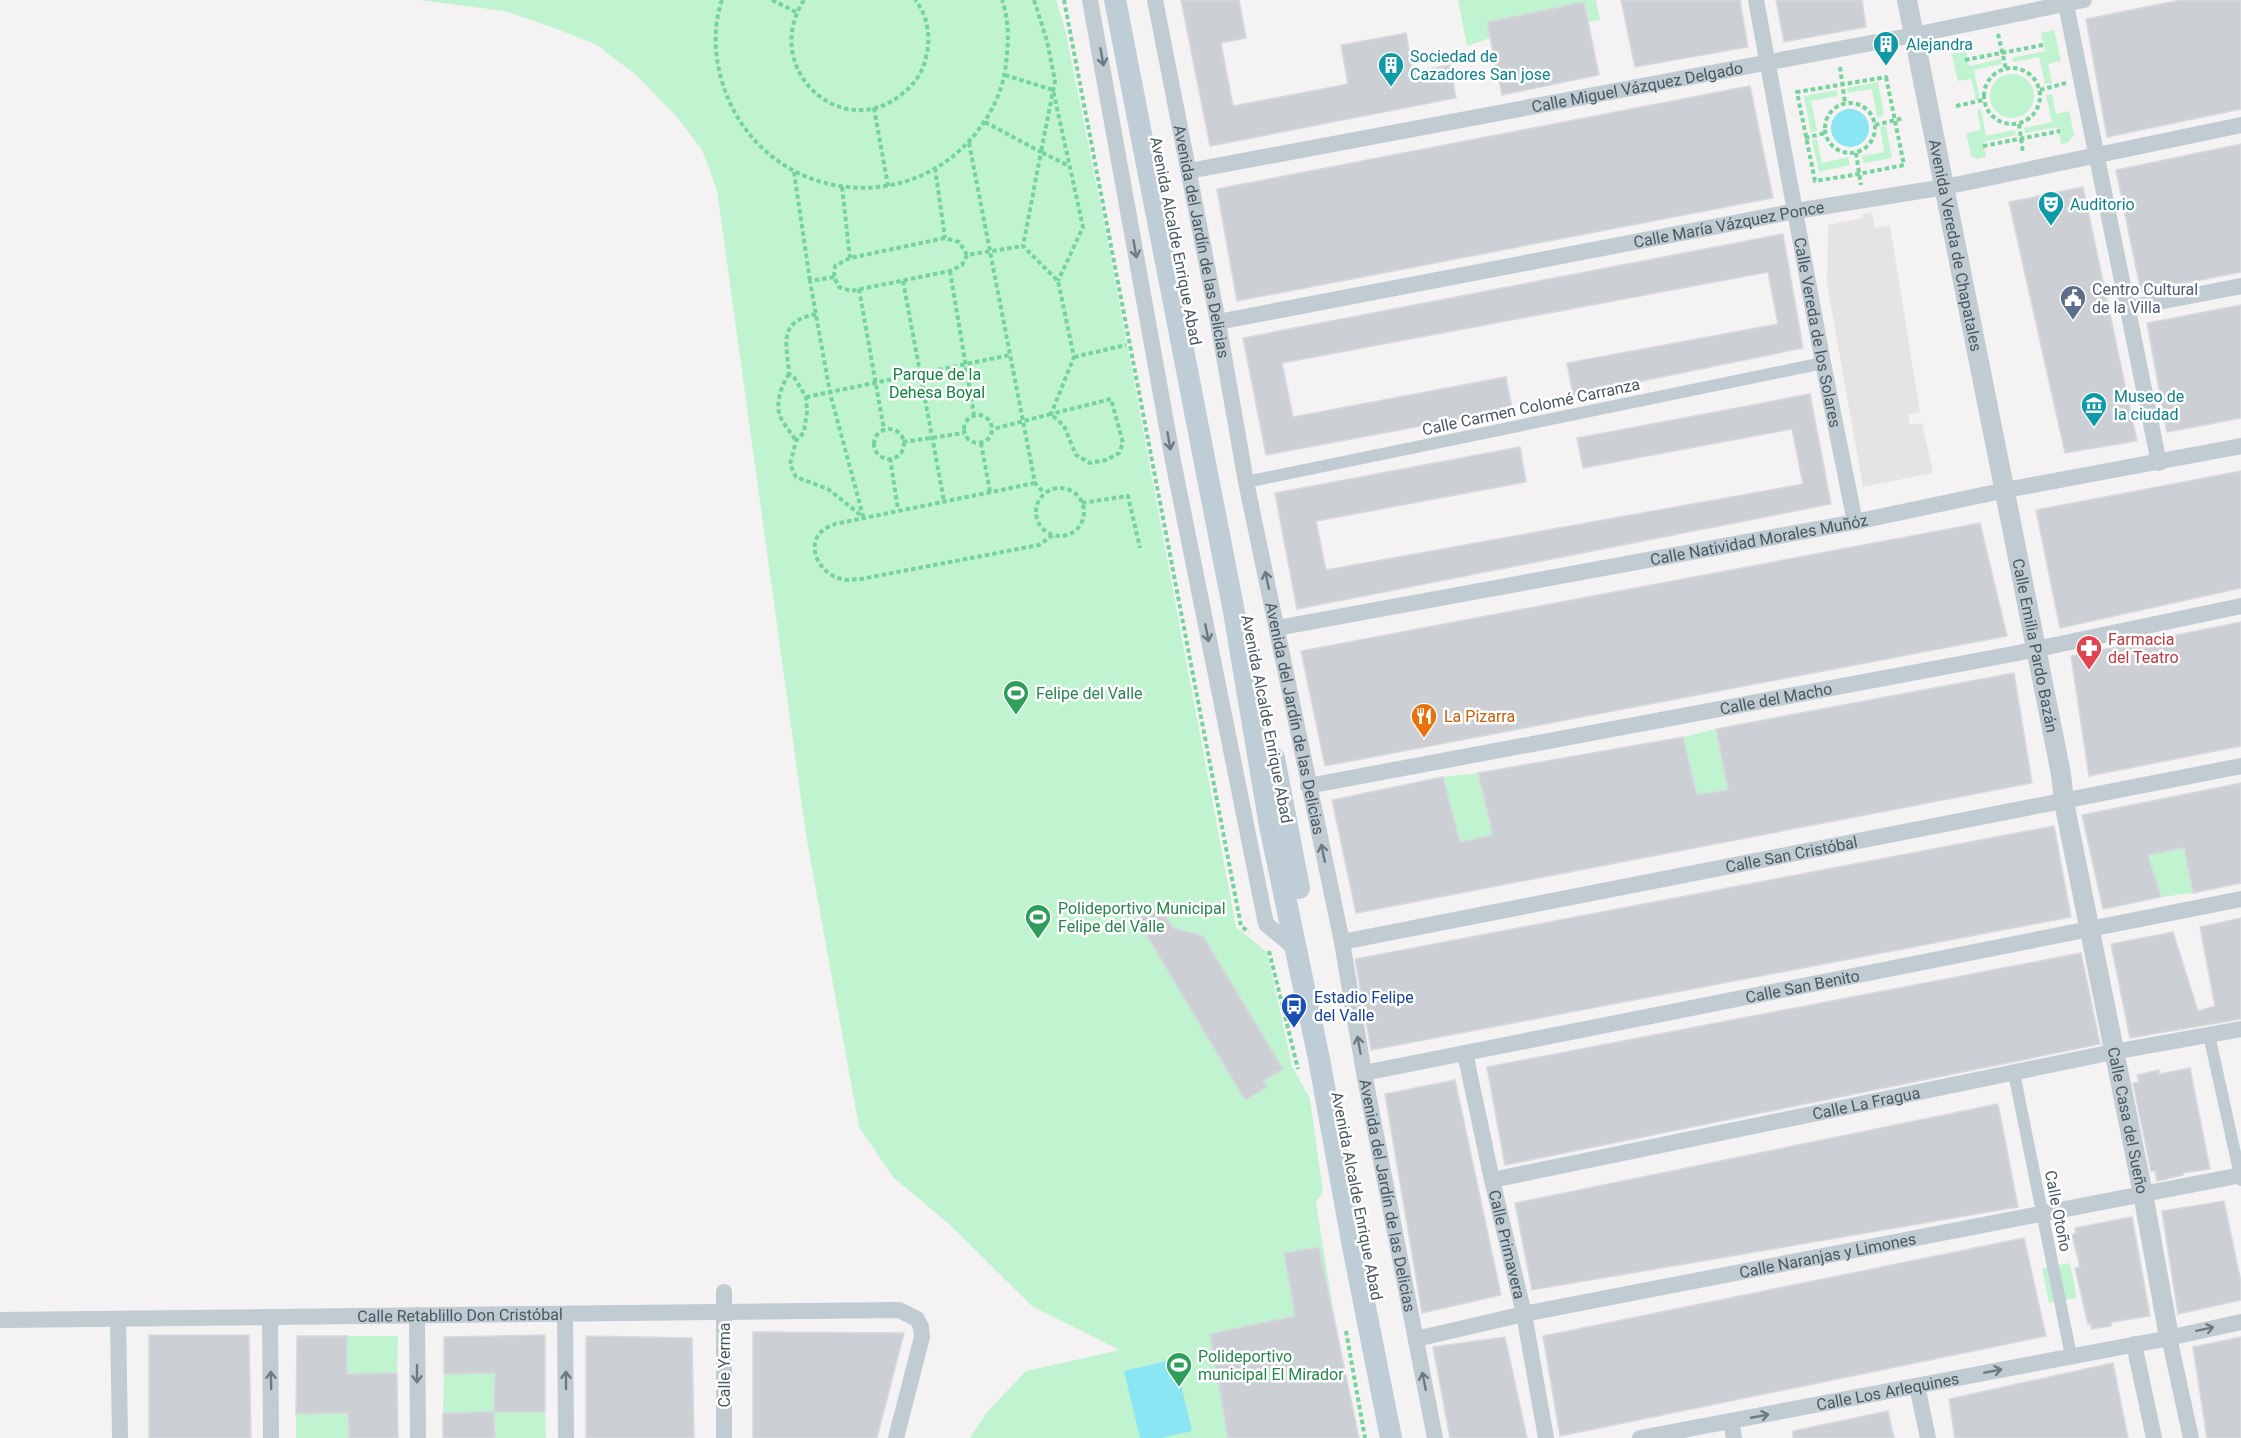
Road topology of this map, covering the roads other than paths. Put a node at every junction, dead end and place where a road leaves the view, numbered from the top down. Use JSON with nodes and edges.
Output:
{"nodes":[{"id":1,"x":1090,"y":0,"type":"edge"},
{"id":2,"x":1115,"y":0,"type":"edge"},
{"id":3,"x":1131,"y":0,"type":"edge"},
{"id":4,"x":1155,"y":0,"type":"edge"},
{"id":5,"x":1756,"y":0,"type":"edge"},
{"id":6,"x":1907,"y":0,"type":"edge"},
{"id":7,"x":2084,"y":0,"type":"edge"},
{"id":8,"x":2066,"y":2,"type":"edge"},
{"id":9,"x":1914,"y":35,"type":"junction"},
{"id":10,"x":1768,"y":62,"type":"junction"},
{"id":11,"x":2241,"y":125,"type":"edge"},
{"id":12,"x":2096,"y":154,"type":"junction"},
{"id":13,"x":1189,"y":171,"type":"junction"},
{"id":14,"x":1945,"y":187,"type":"junction"},
{"id":15,"x":1796,"y":211,"type":"junction"},
{"id":16,"x":2241,"y":286,"type":"edge"},
{"id":17,"x":2127,"y":308,"type":"junction"},
{"id":18,"x":1218,"y":322,"type":"junction"},
{"id":19,"x":1823,"y":363,"type":"junction"},
{"id":20,"x":2241,"y":446,"type":"edge"},
{"id":21,"x":2158,"y":463,"type":"junction"},
{"id":22,"x":1246,"y":482,"type":"junction"},
{"id":23,"x":2006,"y":490,"type":"junction"},
{"id":24,"x":1855,"y":522,"type":"junction"},
{"id":25,"x":2241,"y":606,"type":"edge"},
{"id":26,"x":1277,"y":628,"type":"junction"},
{"id":27,"x":2035,"y":649,"type":"junction"},
{"id":28,"x":2241,"y":766,"type":"edge"},
{"id":29,"x":1308,"y":786,"type":"junction"},
{"id":30,"x":2064,"y":802,"type":"junction"},
{"id":31,"x":2241,"y":899,"type":"edge"},
{"id":32,"x":2090,"y":929,"type":"junction"},
{"id":33,"x":1342,"y":942,"type":"junction"},
{"id":34,"x":1296,"y":949,"type":"junction"},
{"id":35,"x":2241,"y":1029,"type":"edge"},
{"id":36,"x":2209,"y":1035,"type":"junction"},
{"id":37,"x":2113,"y":1052,"type":"junction"},
{"id":38,"x":1465,"y":1053,"type":"junction"},
{"id":39,"x":1364,"y":1072,"type":"junction"},
{"id":40,"x":2014,"y":1073,"type":"junction"},
{"id":41,"x":2241,"y":1177,"type":"edge"},
{"id":42,"x":1492,"y":1180,"type":"junction"},
{"id":43,"x":2143,"y":1194,"type":"junction"},
{"id":44,"x":2042,"y":1214,"type":"junction"},
{"id":45,"x":724,"y":1292,"type":"dead end"},
{"id":46,"x":724,"y":1312,"type":"junction"},
{"id":47,"x":565,"y":1314,"type":"junction"},
{"id":48,"x":1524,"y":1314,"type":"junction"},
{"id":49,"x":417,"y":1315,"type":"junction"},
{"id":50,"x":270,"y":1317,"type":"junction"},
{"id":51,"x":118,"y":1318,"type":"junction"},
{"id":52,"x":0,"y":1320,"type":"edge"},
{"id":53,"x":2241,"y":1322,"type":"edge"},
{"id":54,"x":2169,"y":1337,"type":"junction"},
{"id":55,"x":1416,"y":1339,"type":"junction"},
{"id":56,"x":2134,"y":1344,"type":"junction"},
{"id":57,"x":2071,"y":1356,"type":"junction"},
{"id":58,"x":1917,"y":1386,"type":"junction"},
{"id":59,"x":1732,"y":1430,"type":"edge"},
{"id":60,"x":120,"y":1438,"type":"edge"},
{"id":61,"x":271,"y":1438,"type":"edge"},
{"id":62,"x":418,"y":1438,"type":"edge"},
{"id":63,"x":566,"y":1438,"type":"edge"},
{"id":64,"x":724,"y":1438,"type":"edge"},
{"id":65,"x":896,"y":1438,"type":"edge"},
{"id":66,"x":1391,"y":1438,"type":"edge"},
{"id":67,"x":1402,"y":1438,"type":"edge"},
{"id":68,"x":1435,"y":1438,"type":"edge"},
{"id":69,"x":1546,"y":1438,"type":"edge"},
{"id":70,"x":1640,"y":1438,"type":"edge"},
{"id":71,"x":1928,"y":1438,"type":"edge"},
{"id":72,"x":2154,"y":1438,"type":"edge"},
{"id":73,"x":2191,"y":1438,"type":"edge"}],
"edges":[{"from":1,"to":34,"type":"street","one_way":true},
{"from":2,"to":34,"type":"main road","name":"Avenida Alcalde Enrique Abad"},
{"from":3,"to":67,"type":"main road","name":"Avenida Alcalde Enrique Abad"},
{"from":4,"to":13,"type":"street","name":"Avenida del Jardín de las Delicias"},
{"from":5,"to":10,"type":"street","name":"Calle Vereda de los Solares"},
{"from":6,"to":9,"type":"street","name":"Avenida Vereda de Chapatales"},
{"from":7,"to":8,"type":"street","name":"Calle Miguel Vázquez Delgado"},
{"from":8,"to":9,"type":"street","name":"Calle Miguel Vázquez Delgado"},
{"from":8,"to":12,"type":"street"},
{"from":9,"to":10,"type":"street","name":"Calle Miguel Vázquez Delgado"},
{"from":9,"to":14,"type":"street","name":"Avenida Vereda de Chapatales"},
{"from":10,"to":13,"type":"street","name":"Calle Miguel Vázquez Delgado"},
{"from":10,"to":15,"type":"street","name":"Calle Vereda de los Solares"},
{"from":11,"to":12,"type":"street","name":"Calle María Vázquez Ponce"},
{"from":12,"to":14,"type":"street","name":"Calle María Vázquez Ponce"},
{"from":12,"to":17,"type":"street"},
{"from":13,"to":18,"type":"street","name":"Avenida del Jardín de las Delicias"},
{"from":14,"to":15,"type":"street","name":"Calle María Vázquez Ponce"},
{"from":14,"to":23,"type":"street","name":"Avenida Vereda de Chapatales"},
{"from":15,"to":18,"type":"street","name":"Calle María Vázquez Ponce"},
{"from":15,"to":19,"type":"street","name":"Calle Vereda de los Solares"},
{"from":16,"to":17,"type":"street"},
{"from":17,"to":21,"type":"street"},
{"from":18,"to":22,"type":"street","name":"Avenida del Jardín de las Delicias"},
{"from":19,"to":22,"type":"street","name":"Calle Carmen Colomé Carranza"},
{"from":19,"to":24,"type":"street","name":"Calle Vereda de los Solares"},
{"from":20,"to":21,"type":"street","name":"Calle Natividad Morales Muñóz"},
{"from":21,"to":23,"type":"street","name":"Calle Natividad Morales Muñóz"},
{"from":26,"to":22,"type":"street","name":"Avenida del Jardín de las Delicias","one_way":true},
{"from":23,"to":24,"type":"street","name":"Calle Natividad Morales Muñóz"},
{"from":23,"to":27,"type":"street","name":"Calle Emilia Pardo Bazán"},
{"from":24,"to":26,"type":"street","name":"Calle Natividad Morales Muñóz"},
{"from":25,"to":27,"type":"street","name":"Calle del Macho"},
{"from":26,"to":29,"type":"street","name":"Avenida del Jardín de las Delicias"},
{"from":27,"to":29,"type":"street","name":"Calle del Macho"},
{"from":27,"to":30,"type":"street","name":"Calle Emilia Pardo Bazán"},
{"from":28,"to":30,"type":"street","name":"Calle San Cristóbal"},
{"from":33,"to":29,"type":"street","name":"Avenida del Jardín de las Delicias","one_way":true},
{"from":30,"to":32,"type":"street","name":"Calle Casa del Sueño"},
{"from":30,"to":33,"type":"street","name":"Calle San Cristóbal"},
{"from":31,"to":32,"type":"street","name":"Calle San Benito"},
{"from":32,"to":37,"type":"street","name":"Calle Casa del Sueño"},
{"from":32,"to":38,"type":"street","name":"Calle San Benito"},
{"from":39,"to":33,"type":"street","name":"Avenida del Jardín de las Delicias","one_way":true},
{"from":34,"to":66,"type":"main road","name":"Avenida Alcalde Enrique Abad"},
{"from":35,"to":36,"type":"street","name":"Calle La Fragua"},
{"from":36,"to":37,"type":"street","name":"Calle La Fragua"},
{"from":36,"to":41,"type":"street"},
{"from":37,"to":40,"type":"street","name":"Calle La Fragua"},
{"from":37,"to":43,"type":"street","name":"Calle Casa del Sueño"},
{"from":38,"to":39,"type":"street","name":"Calle San Benito"},
{"from":38,"to":42,"type":"street","name":"Calle Primavera"},
{"from":39,"to":55,"type":"street","name":"Avenida del Jardín de las Delicias"},
{"from":40,"to":42,"type":"street","name":"Calle La Fragua"},
{"from":40,"to":44,"type":"street","name":"Calle Otoño"},
{"from":41,"to":43,"type":"street","name":"Calle Naranjas y Limones"},
{"from":42,"to":48,"type":"street","name":"Calle Primavera"},
{"from":43,"to":44,"type":"street","name":"Calle Naranjas y Limones"},
{"from":43,"to":54,"type":"street","name":"Calle Casa del Sueño"},
{"from":44,"to":48,"type":"street","name":"Calle Naranjas y Limones"},
{"from":44,"to":57,"type":"street","name":"Calle Otoño"},
{"from":45,"to":46,"type":"street","name":"Calle Yerma"},
{"from":46,"to":47,"type":"street","name":"Calle Retablillo Don Cristóbal"},
{"from":46,"to":64,"type":"street","name":"Calle Yerma"},
{"from":46,"to":65,"type":"street","name":"Calle Retablillo Don Cristóbal"},
{"from":47,"to":49,"type":"street","name":"Calle Retablillo Don Cristóbal"},
{"from":63,"to":47,"type":"street","one_way":true},
{"from":48,"to":55,"type":"street","name":"Calle Naranjas y Limones"},
{"from":48,"to":69,"type":"street","name":"Calle Primavera"},
{"from":49,"to":50,"type":"street","name":"Calle Retablillo Don Cristóbal"},
{"from":49,"to":62,"type":"street","one_way":true},
{"from":50,"to":51,"type":"street","name":"Calle Retablillo Don Cristóbal"},
{"from":61,"to":50,"type":"street","one_way":true},
{"from":51,"to":52,"type":"street","name":"Calle Retablillo Don Cristóbal"},
{"from":51,"to":60,"type":"street"},
{"from":54,"to":53,"type":"street","name":"Calle Los Arlequines","one_way":true},
{"from":54,"to":56,"type":"street","name":"Calle Los Arlequines"},
{"from":54,"to":73,"type":"street","name":"Calle Casa del Sueño"},
{"from":68,"to":55,"type":"street","name":"Avenida del Jardín de las Delicias","one_way":true},
{"from":56,"to":57,"type":"street","name":"Calle Los Arlequines"},
{"from":56,"to":72,"type":"street"},
{"from":58,"to":57,"type":"street","name":"Calle Los Arlequines","one_way":true},
{"from":59,"to":58,"type":"street","name":"Calle Los Arlequines","one_way":true},
{"from":58,"to":71,"type":"street"},
{"from":59,"to":70,"type":"street","name":"Calle Los Arlequines"}]}
